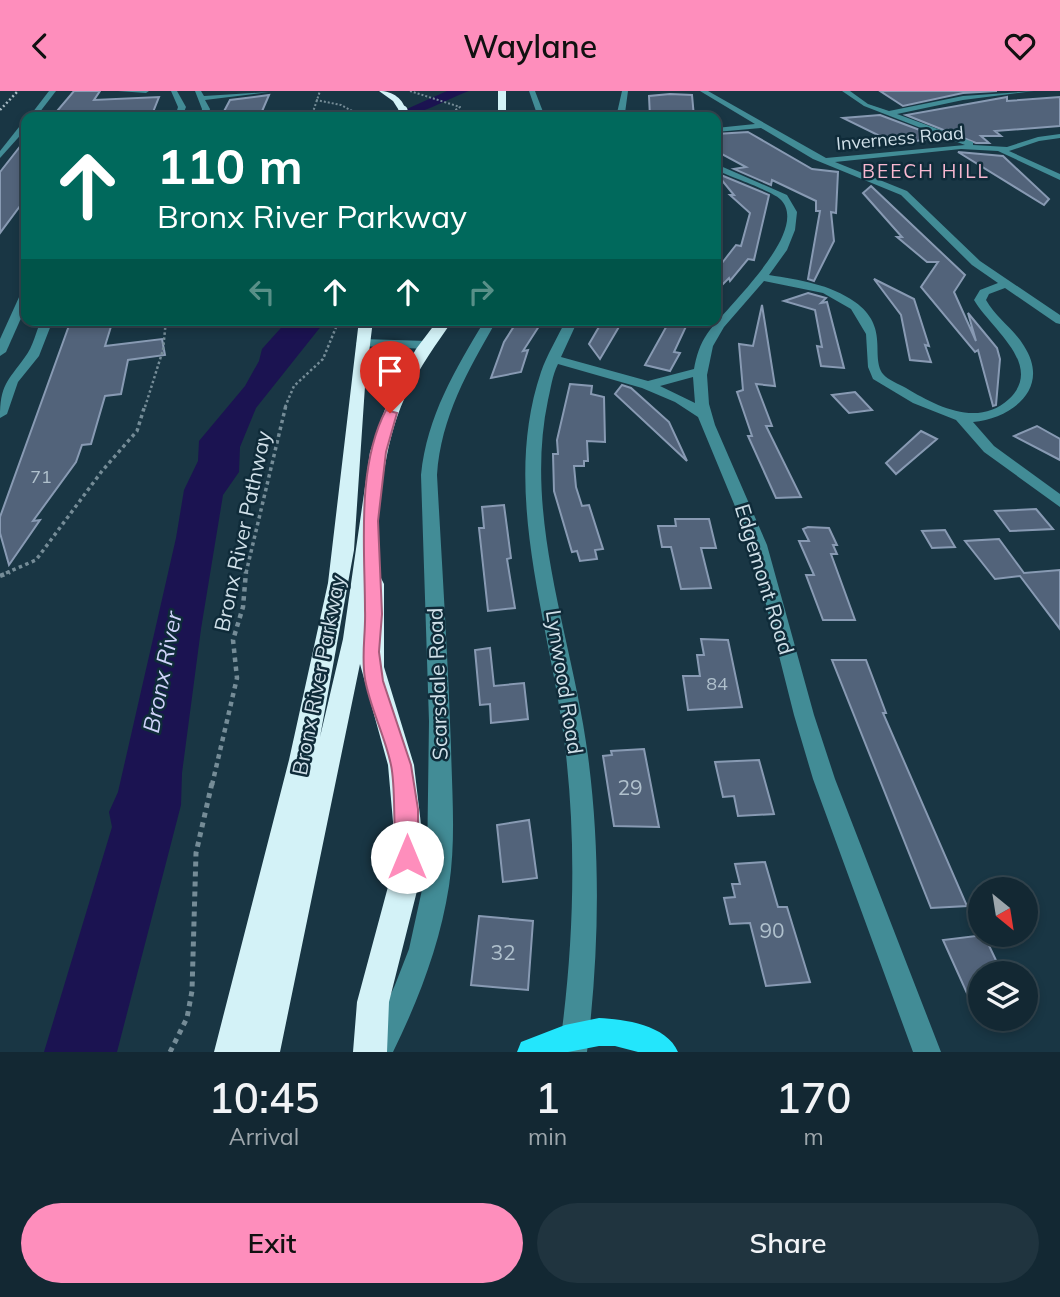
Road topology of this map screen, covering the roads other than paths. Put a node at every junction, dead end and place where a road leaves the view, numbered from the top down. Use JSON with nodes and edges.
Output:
{"nodes":[{"id":1,"x":52,"y":91,"type":"edge"},
{"id":2,"x":121,"y":91,"type":"edge"},
{"id":3,"x":146,"y":91,"type":"edge"},
{"id":4,"x":174,"y":91,"type":"edge"},
{"id":5,"x":239,"y":91,"type":"edge"},
{"id":6,"x":383,"y":91,"type":"edge"},
{"id":7,"x":502,"y":91,"type":"edge"},
{"id":8,"x":532,"y":91,"type":"edge"},
{"id":9,"x":625,"y":91,"type":"edge"},
{"id":10,"x":703,"y":91,"type":"edge"},
{"id":11,"x":845,"y":91,"type":"edge"},
{"id":12,"x":1031,"y":91,"type":"edge"},
{"id":13,"x":266,"y":92,"type":"edge"},
{"id":14,"x":199,"y":94,"type":"edge"},
{"id":15,"x":36,"y":112,"type":"edge"},
{"id":16,"x":180,"y":112,"type":"edge"},
{"id":17,"x":205,"y":112,"type":"edge"},
{"id":18,"x":403,"y":112,"type":"edge"},
{"id":19,"x":502,"y":112,"type":"edge"},
{"id":20,"x":540,"y":112,"type":"edge"},
{"id":21,"x":621,"y":112,"type":"edge"},
{"id":22,"x":891,"y":113,"type":"junction"},
{"id":23,"x":760,"y":125,"type":"junction"},
{"id":24,"x":721,"y":129,"type":"edge"},
{"id":25,"x":21,"y":130,"type":"edge"},
{"id":26,"x":1060,"y":136,"type":"edge"},
{"id":27,"x":978,"y":147,"type":"junction"},
{"id":28,"x":999,"y":150,"type":"junction"},
{"id":29,"x":2,"y":152,"type":"edge"},
{"id":30,"x":825,"y":161,"type":"junction"},
{"id":31,"x":721,"y":169,"type":"edge"},
{"id":32,"x":1060,"y":177,"type":"edge"},
{"id":33,"x":763,"y":277,"type":"junction"},
{"id":34,"x":1004,"y":284,"type":"junction"},
{"id":35,"x":21,"y":306,"type":"edge"},
{"id":36,"x":1060,"y":320,"type":"edge"},
{"id":37,"x":721,"y":324,"type":"edge"},
{"id":38,"x":45,"y":326,"type":"edge"},
{"id":39,"x":441,"y":326,"type":"edge"},
{"id":40,"x":488,"y":326,"type":"edge"},
{"id":41,"x":569,"y":326,"type":"edge"},
{"id":42,"x":719,"y":326,"type":"edge"},
{"id":43,"x":364,"y":332,"type":"edge"},
{"id":44,"x":427,"y":345,"type":"junction"},
{"id":45,"x":0,"y":352,"type":"edge"},
{"id":46,"x":552,"y":359,"type":"junction"},
{"id":47,"x":0,"y":366,"type":"edge"},
{"id":48,"x":699,"y":372,"type":"junction"},
{"id":49,"x":6,"y":382,"type":"edge"},
{"id":50,"x":648,"y":385,"type":"junction"},
{"id":51,"x":0,"y":414,"type":"edge"},
{"id":52,"x":704,"y":415,"type":"junction"},
{"id":53,"x":961,"y":417,"type":"junction"},
{"id":54,"x":1060,"y":502,"type":"edge"},
{"id":55,"x":370,"y":521,"type":"junction"},
{"id":56,"x":575,"y":1043,"type":"edge"},
{"id":57,"x":230,"y":1052,"type":"edge"},
{"id":58,"x":263,"y":1052,"type":"edge"},
{"id":59,"x":370,"y":1052,"type":"edge"},
{"id":60,"x":378,"y":1052,"type":"edge"},
{"id":61,"x":531,"y":1052,"type":"edge"},
{"id":62,"x":664,"y":1052,"type":"edge"},
{"id":63,"x":927,"y":1052,"type":"edge"}],
"edges":[{"from":1,"to":15,"type":"street"},
{"from":2,"to":3,"type":"street"},
{"from":4,"to":16,"type":"street"},
{"from":5,"to":14,"type":"street"},
{"from":6,"to":18,"type":"highway"},
{"from":7,"to":19,"type":"highway"},
{"from":8,"to":20,"type":"street"},
{"from":9,"to":21,"type":"street"},
{"from":10,"to":23,"type":"street"},
{"from":11,"to":22,"type":"street"},
{"from":12,"to":22,"type":"street"},
{"from":13,"to":14,"type":"street"},
{"from":14,"to":17,"type":"street"},
{"from":22,"to":27,"type":"street"},
{"from":23,"to":24,"type":"street"},
{"from":23,"to":30,"type":"street"},
{"from":25,"to":29,"type":"street"},
{"from":26,"to":28,"type":"street","name":"Inverness Road"},
{"from":27,"to":28,"type":"street","name":"Inverness Road"},
{"from":27,"to":30,"type":"street","name":"Inverness Road"},
{"from":28,"to":32,"type":"street"},
{"from":30,"to":34,"type":"street"},
{"from":31,"to":33,"type":"street","name":"Edgemont Road"},
{"from":33,"to":37,"type":"street","name":"Edgemont Road"},
{"from":33,"to":53,"type":"street"},
{"from":34,"to":36,"type":"street"},
{"from":34,"to":53,"type":"street"},
{"from":35,"to":45,"type":"street"},
{"from":38,"to":49,"type":"street"},
{"from":39,"to":44,"type":"highway","name":"Bronx River Parkway"},
{"from":40,"to":60,"type":"street","name":"Scarsdale Road"},
{"from":41,"to":46,"type":"street","name":"Lynwood Road"},
{"from":42,"to":48,"type":"street","name":"Edgemont Road"},
{"from":43,"to":44,"type":"street"},
{"from":43,"to":57,"type":"highway","name":"Bronx River Parkway"},
{"from":44,"to":55,"type":"highway","name":"Bronx River Parkway"},
{"from":46,"to":50,"type":"street"},
{"from":46,"to":56,"type":"street","name":"Lynwood Road"},
{"from":47,"to":49,"type":"street"},
{"from":48,"to":50,"type":"street"},
{"from":48,"to":52,"type":"street","name":"Edgemont Road"},
{"from":49,"to":51,"type":"street"},
{"from":50,"to":52,"type":"street"},
{"from":52,"to":63,"type":"street","name":"Edgemont Road"},
{"from":53,"to":54,"type":"street"},
{"from":55,"to":58,"type":"highway","name":"Bronx River Parkway"},
{"from":55,"to":59,"type":"highway"},
{"from":56,"to":61,"type":"main road"},
{"from":56,"to":62,"type":"main road"}]}
